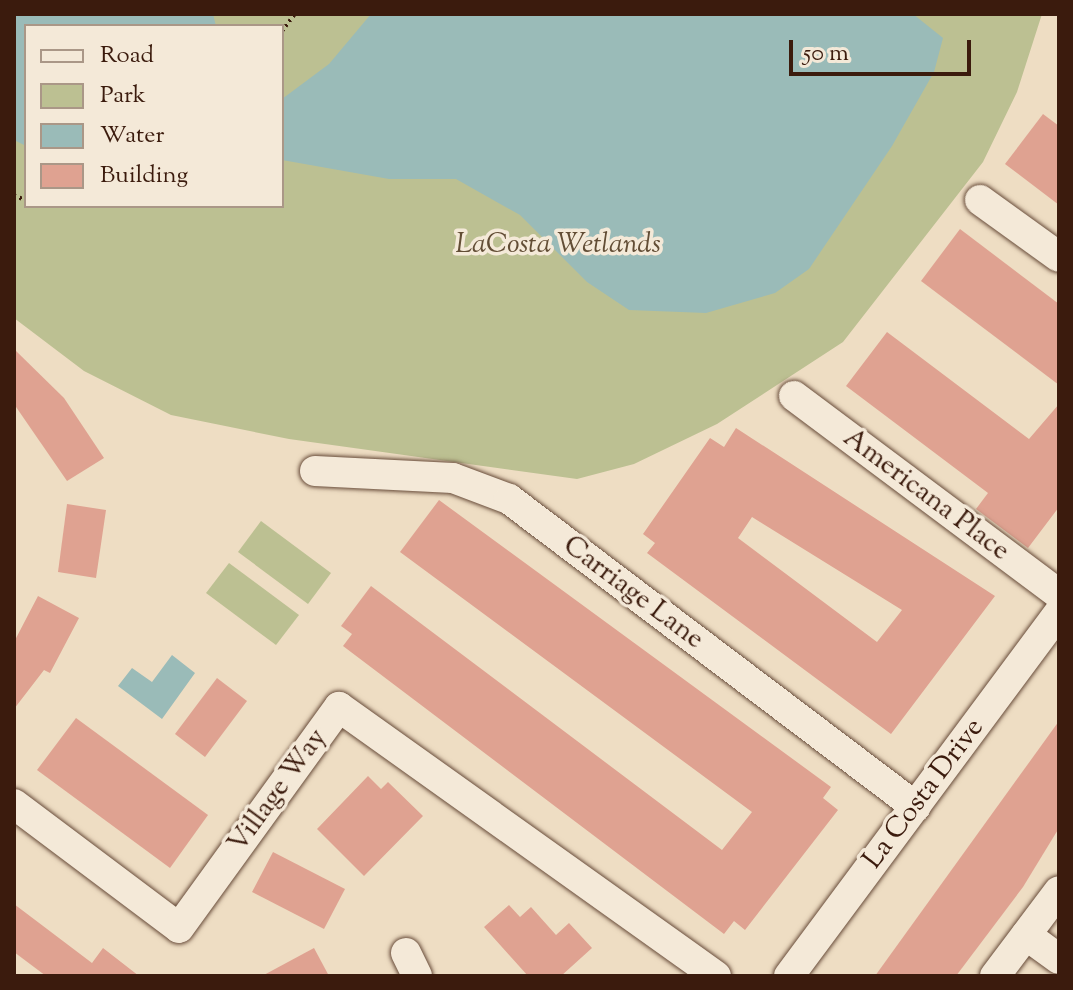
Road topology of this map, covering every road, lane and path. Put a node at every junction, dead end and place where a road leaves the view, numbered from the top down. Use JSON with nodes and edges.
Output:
{"nodes":[{"id":1,"x":980,"y":200,"type":"dead end"},
{"id":2,"x":1059,"y":257,"type":"edge"},
{"id":3,"x":794,"y":396,"type":"dead end"},
{"id":4,"x":315,"y":471,"type":"dead end"},
{"id":5,"x":1059,"y":594,"type":"edge"},
{"id":6,"x":1059,"y":612,"type":"edge"},
{"id":7,"x":14,"y":804,"type":"edge"},
{"id":8,"x":916,"y":807,"type":"junction"},
{"id":9,"x":1059,"y":891,"type":"edge"},
{"id":10,"x":1026,"y":935,"type":"junction"},
{"id":11,"x":1059,"y":959,"type":"edge"},
{"id":12,"x":716,"y":976,"type":"edge"},
{"id":13,"x":789,"y":976,"type":"edge"},
{"id":14,"x":995,"y":976,"type":"edge"}],
"edges":[{"from":1,"to":2,"type":"street"},
{"from":3,"to":5,"type":"street","name":"Americana Place"},
{"from":4,"to":8,"type":"street","name":"Carriage Lane"},
{"from":6,"to":8,"type":"street","name":"La Costa Drive"},
{"from":7,"to":12,"type":"street","name":"Village Way"},
{"from":8,"to":13,"type":"street","name":"La Costa Drive"},
{"from":9,"to":10,"type":"street"},
{"from":10,"to":11,"type":"street"},
{"from":10,"to":14,"type":"street"}]}
